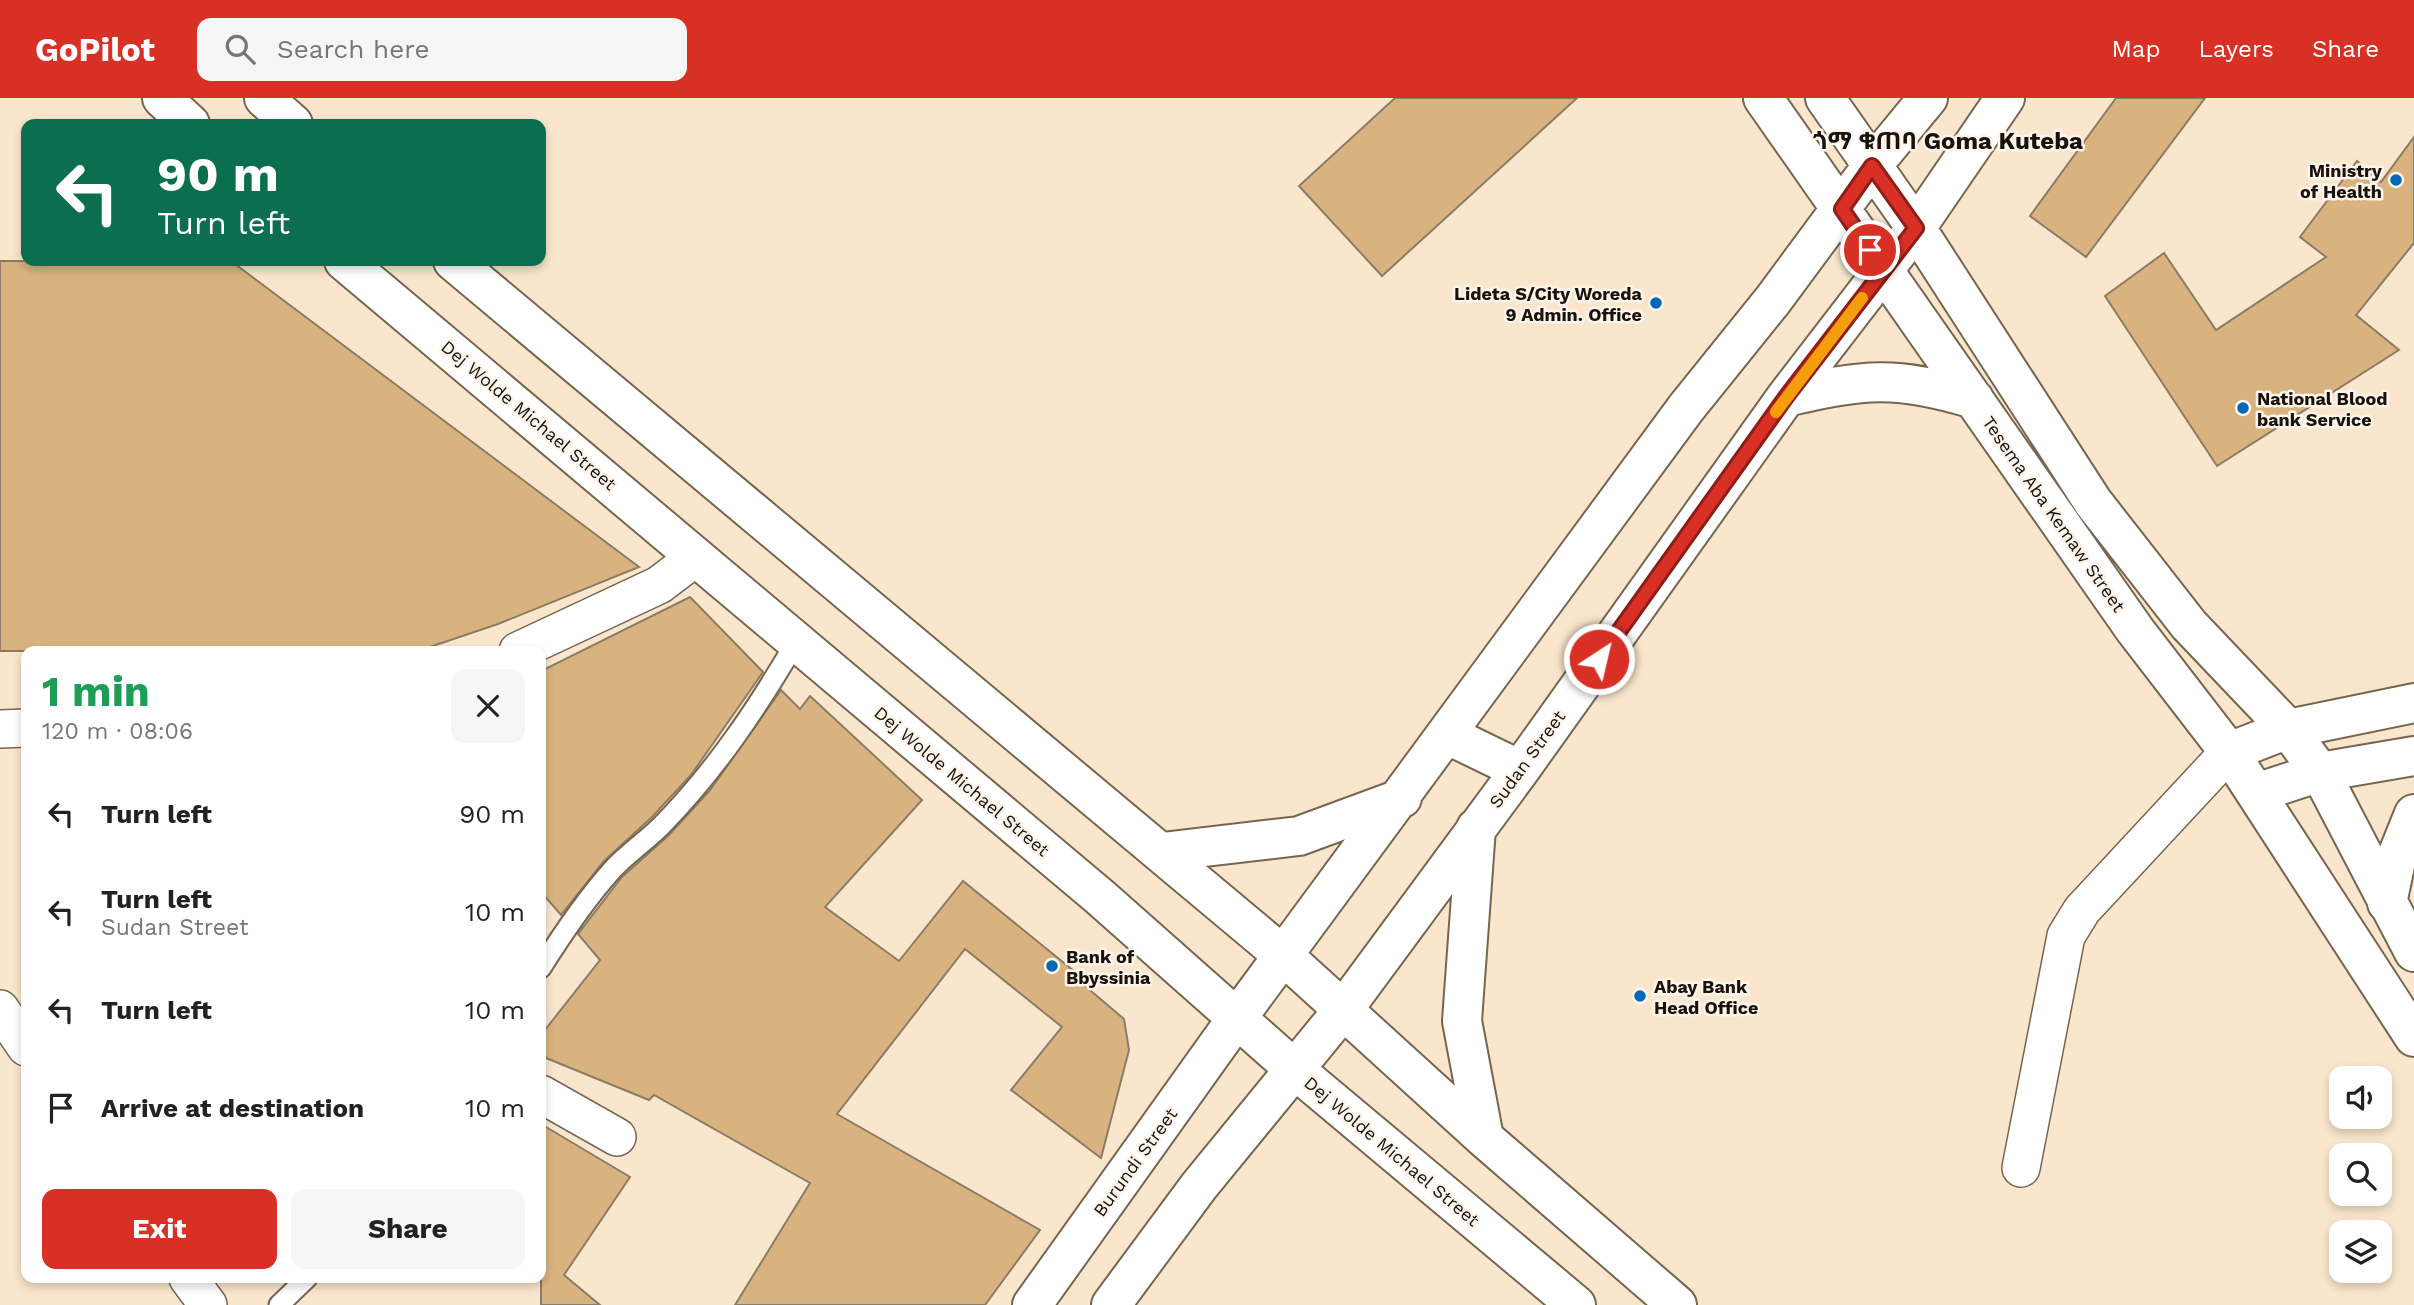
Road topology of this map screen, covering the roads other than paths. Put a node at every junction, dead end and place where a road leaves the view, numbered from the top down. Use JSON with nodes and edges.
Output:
{"nodes":[{"id":1,"x":162,"y":98,"type":"edge"},
{"id":2,"x":264,"y":98,"type":"edge"},
{"id":3,"x":1763,"y":98,"type":"edge"},
{"id":4,"x":1825,"y":98,"type":"edge"},
{"id":5,"x":1928,"y":98,"type":"edge"},
{"id":6,"x":2005,"y":98,"type":"edge"},
{"id":7,"x":185,"y":119,"type":"edge"},
{"id":8,"x":287,"y":119,"type":"edge"},
{"id":9,"x":1872,"y":166,"type":"junction"},
{"id":10,"x":1842,"y":209,"type":"junction"},
{"id":11,"x":1916,"y":228,"type":"junction"},
{"id":12,"x":351,"y":266,"type":"edge"},
{"id":13,"x":459,"y":266,"type":"edge"},
{"id":14,"x":1884,"y":270,"type":"junction"},
{"id":15,"x":1786,"y":397,"type":"junction"},
{"id":16,"x":1974,"y":399,"type":"junction"},
{"id":17,"x":696,"y":557,"type":"junction"},
{"id":18,"x":796,"y":640,"type":"junction"},
{"id":19,"x":528,"y":646,"type":"edge"},
{"id":20,"x":2414,"y":703,"type":"edge"},
{"id":21,"x":21,"y":728,"type":"edge"},
{"id":22,"x":0,"y":729,"type":"edge"},
{"id":23,"x":2288,"y":729,"type":"junction"},
{"id":24,"x":1448,"y":734,"type":"junction"},
{"id":25,"x":2229,"y":752,"type":"junction"},
{"id":26,"x":2414,"y":756,"type":"edge"},
{"id":27,"x":1520,"y":770,"type":"junction"},
{"id":28,"x":2320,"y":772,"type":"junction"},
{"id":29,"x":2256,"y":793,"type":"junction"},
{"id":30,"x":1402,"y":798,"type":"junction"},
{"id":31,"x":2414,"y":814,"type":"edge"},
{"id":32,"x":1476,"y":828,"type":"junction"},
{"id":33,"x":1162,"y":852,"type":"junction"},
{"id":34,"x":2387,"y":903,"type":"junction"},
{"id":35,"x":2414,"y":952,"type":"edge"},
{"id":36,"x":1285,"y":957,"type":"junction"},
{"id":37,"x":546,"y":960,"type":"edge"},
{"id":38,"x":0,"y":1009,"type":"edge"},
{"id":39,"x":1342,"y":1010,"type":"junction"},
{"id":40,"x":1237,"y":1018,"type":"junction"},
{"id":41,"x":2414,"y":1037,"type":"edge"},
{"id":42,"x":21,"y":1040,"type":"edge"},
{"id":43,"x":1293,"y":1068,"type":"junction"},
{"id":44,"x":546,"y":1097,"type":"edge"},
{"id":45,"x":617,"y":1137,"type":"dead end"},
{"id":46,"x":1484,"y":1138,"type":"junction"},
{"id":47,"x":2021,"y":1168,"type":"dead end"},
{"id":48,"x":192,"y":1283,"type":"edge"},
{"id":49,"x":302,"y":1283,"type":"edge"},
{"id":50,"x":208,"y":1305,"type":"edge"},
{"id":51,"x":279,"y":1305,"type":"edge"},
{"id":52,"x":1032,"y":1305,"type":"edge"},
{"id":53,"x":1111,"y":1305,"type":"edge"},
{"id":54,"x":1576,"y":1305,"type":"edge"},
{"id":55,"x":1677,"y":1305,"type":"edge"}],
"edges":[{"from":1,"to":7,"type":"main road"},
{"from":2,"to":8,"type":"main road"},
{"from":3,"to":10,"type":"main road","name":"Tesema Aba Kemaw Street"},
{"from":4,"to":9,"type":"main road"},
{"from":5,"to":9,"type":"main road"},
{"from":6,"to":11,"type":"main road","name":"Sudan Street"},
{"from":9,"to":10,"type":"main road"},
{"from":9,"to":11,"type":"main road"},
{"from":10,"to":14,"type":"main road","name":"Tesema Aba Kemaw Street"},
{"from":10,"to":24,"type":"main road"},
{"from":11,"to":14,"type":"main road","name":"Sudan Street"},
{"from":11,"to":23,"type":"main road"},
{"from":12,"to":17,"type":"main road","name":"Dej Wolde Michael Street"},
{"from":13,"to":33,"type":"main road"},
{"from":14,"to":15,"type":"main road","name":"Sudan Street"},
{"from":14,"to":16,"type":"main road","name":"Tesema Aba Kemaw Street"},
{"from":15,"to":16,"type":"main road"},
{"from":15,"to":27,"type":"main road","name":"Sudan Street"},
{"from":16,"to":25,"type":"main road","name":"Tesema Aba Kemaw Street"},
{"from":17,"to":18,"type":"main road","name":"Dej Wolde Michael Street"},
{"from":17,"to":19,"type":"street"},
{"from":18,"to":37,"type":"lane"},
{"from":18,"to":40,"type":"main road","name":"Dej Wolde Michael Street"},
{"from":20,"to":23,"type":"main road"},
{"from":21,"to":22,"type":"street"},
{"from":23,"to":25,"type":"main road"},
{"from":23,"to":28,"type":"main road"},
{"from":24,"to":27,"type":"main road"},
{"from":24,"to":30,"type":"main road"},
{"from":25,"to":29,"type":"main road","name":"Tesema Aba Kemaw Street"},
{"from":25,"to":47,"type":"street"},
{"from":26,"to":28,"type":"main road"},
{"from":27,"to":32,"type":"main road","name":"Sudan Street"},
{"from":28,"to":29,"type":"main road"},
{"from":28,"to":34,"type":"main road"},
{"from":29,"to":41,"type":"main road","name":"Tesema Aba Kemaw Street"},
{"from":30,"to":33,"type":"main road"},
{"from":30,"to":36,"type":"main road"},
{"from":31,"to":34,"type":"main road"},
{"from":32,"to":39,"type":"main road","name":"Sudan Street"},
{"from":32,"to":46,"type":"main road"},
{"from":33,"to":36,"type":"main road"},
{"from":34,"to":35,"type":"main road"},
{"from":36,"to":39,"type":"main road"},
{"from":36,"to":40,"type":"main road","name":"Burundi Street"},
{"from":38,"to":42,"type":"street"},
{"from":39,"to":43,"type":"main road","name":"Sudan Street"},
{"from":39,"to":46,"type":"main road"},
{"from":40,"to":43,"type":"main road","name":"Dej Wolde Michael Street"},
{"from":40,"to":52,"type":"main road","name":"Burundi Street"},
{"from":43,"to":53,"type":"main road"},
{"from":43,"to":54,"type":"main road","name":"Dej Wolde Michael Street"},
{"from":44,"to":45,"type":"street"},
{"from":46,"to":55,"type":"main road"},
{"from":48,"to":50,"type":"street"},
{"from":49,"to":51,"type":"lane"}]}
